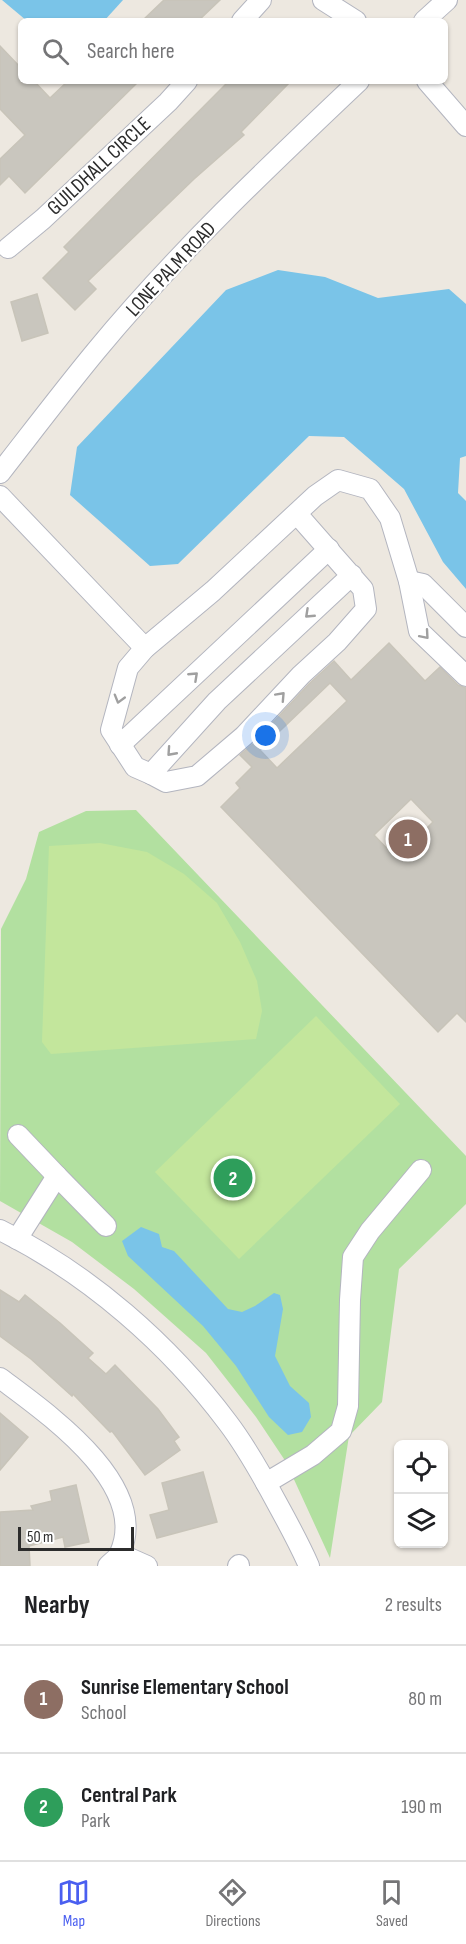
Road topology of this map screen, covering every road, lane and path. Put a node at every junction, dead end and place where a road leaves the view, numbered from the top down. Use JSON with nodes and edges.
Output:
{"nodes":[{"id":1,"x":261,"y":0,"type":"edge"},
{"id":2,"x":323,"y":0,"type":"edge"},
{"id":3,"x":447,"y":0,"type":"edge"},
{"id":4,"x":245,"y":18,"type":"edge"},
{"id":5,"x":351,"y":18,"type":"edge"},
{"id":6,"x":427,"y":18,"type":"edge"},
{"id":7,"x":184,"y":84,"type":"edge"},
{"id":8,"x":356,"y":84,"type":"edge"},
{"id":9,"x":430,"y":84,"type":"edge"},
{"id":10,"x":466,"y":126,"type":"edge"},
{"id":11,"x":9,"y":248,"type":"dead end"},
{"id":12,"x":0,"y":473,"type":"edge"},
{"id":13,"x":0,"y":496,"type":"edge"},
{"id":14,"x":297,"y":514,"type":"junction"},
{"id":15,"x":329,"y":549,"type":"junction"},
{"id":16,"x":352,"y":574,"type":"junction"},
{"id":17,"x":409,"y":581,"type":"junction"},
{"id":18,"x":466,"y":627,"type":"edge"},
{"id":19,"x":146,"y":648,"type":"junction"},
{"id":20,"x":466,"y":676,"type":"edge"},
{"id":21,"x":120,"y":745,"type":"junction"},
{"id":22,"x":150,"y":774,"type":"junction"},
{"id":23,"x":18,"y":1134,"type":"dead end"},
{"id":24,"x":421,"y":1170,"type":"dead end"},
{"id":25,"x":57,"y":1176,"type":"junction"},
{"id":26,"x":106,"y":1226,"type":"dead end"},
{"id":27,"x":9,"y":1235,"type":"edge"},
{"id":28,"x":0,"y":1378,"type":"edge"},
{"id":29,"x":266,"y":1483,"type":"junction"},
{"id":30,"x":114,"y":1560,"type":"edge"},
{"id":31,"x":147,"y":1566,"type":"edge"},
{"id":32,"x":309,"y":1566,"type":"edge"}],
"edges":[{"from":1,"to":4,"type":"street"},
{"from":2,"to":5,"type":"street"},
{"from":3,"to":6,"type":"street"},
{"from":7,"to":11,"type":"street","name":"GUILDHALL CIRCLE"},
{"from":8,"to":12,"type":"street","name":"LONE PALM ROAD"},
{"from":9,"to":10,"type":"street"},
{"from":13,"to":19,"type":"street"},
{"from":14,"to":15,"type":"street"},
{"from":14,"to":17,"type":"street"},
{"from":14,"to":19,"type":"street"},
{"from":15,"to":16,"type":"street"},
{"from":21,"to":15,"type":"street","one_way":true},
{"from":16,"to":22,"type":"street","one_way":true},
{"from":22,"to":16,"type":"street","one_way":true},
{"from":17,"to":18,"type":"street"},
{"from":17,"to":20,"type":"street","one_way":true},
{"from":19,"to":21,"type":"street","one_way":true},
{"from":21,"to":22,"type":"street"},
{"from":23,"to":25,"type":"street"},
{"from":24,"to":29,"type":"street"},
{"from":25,"to":26,"type":"street"},
{"from":25,"to":27,"type":"street"},
{"from":27,"to":29,"type":"street"},
{"from":28,"to":30,"type":"street"},
{"from":29,"to":32,"type":"street"},
{"from":30,"to":31,"type":"street"}]}
